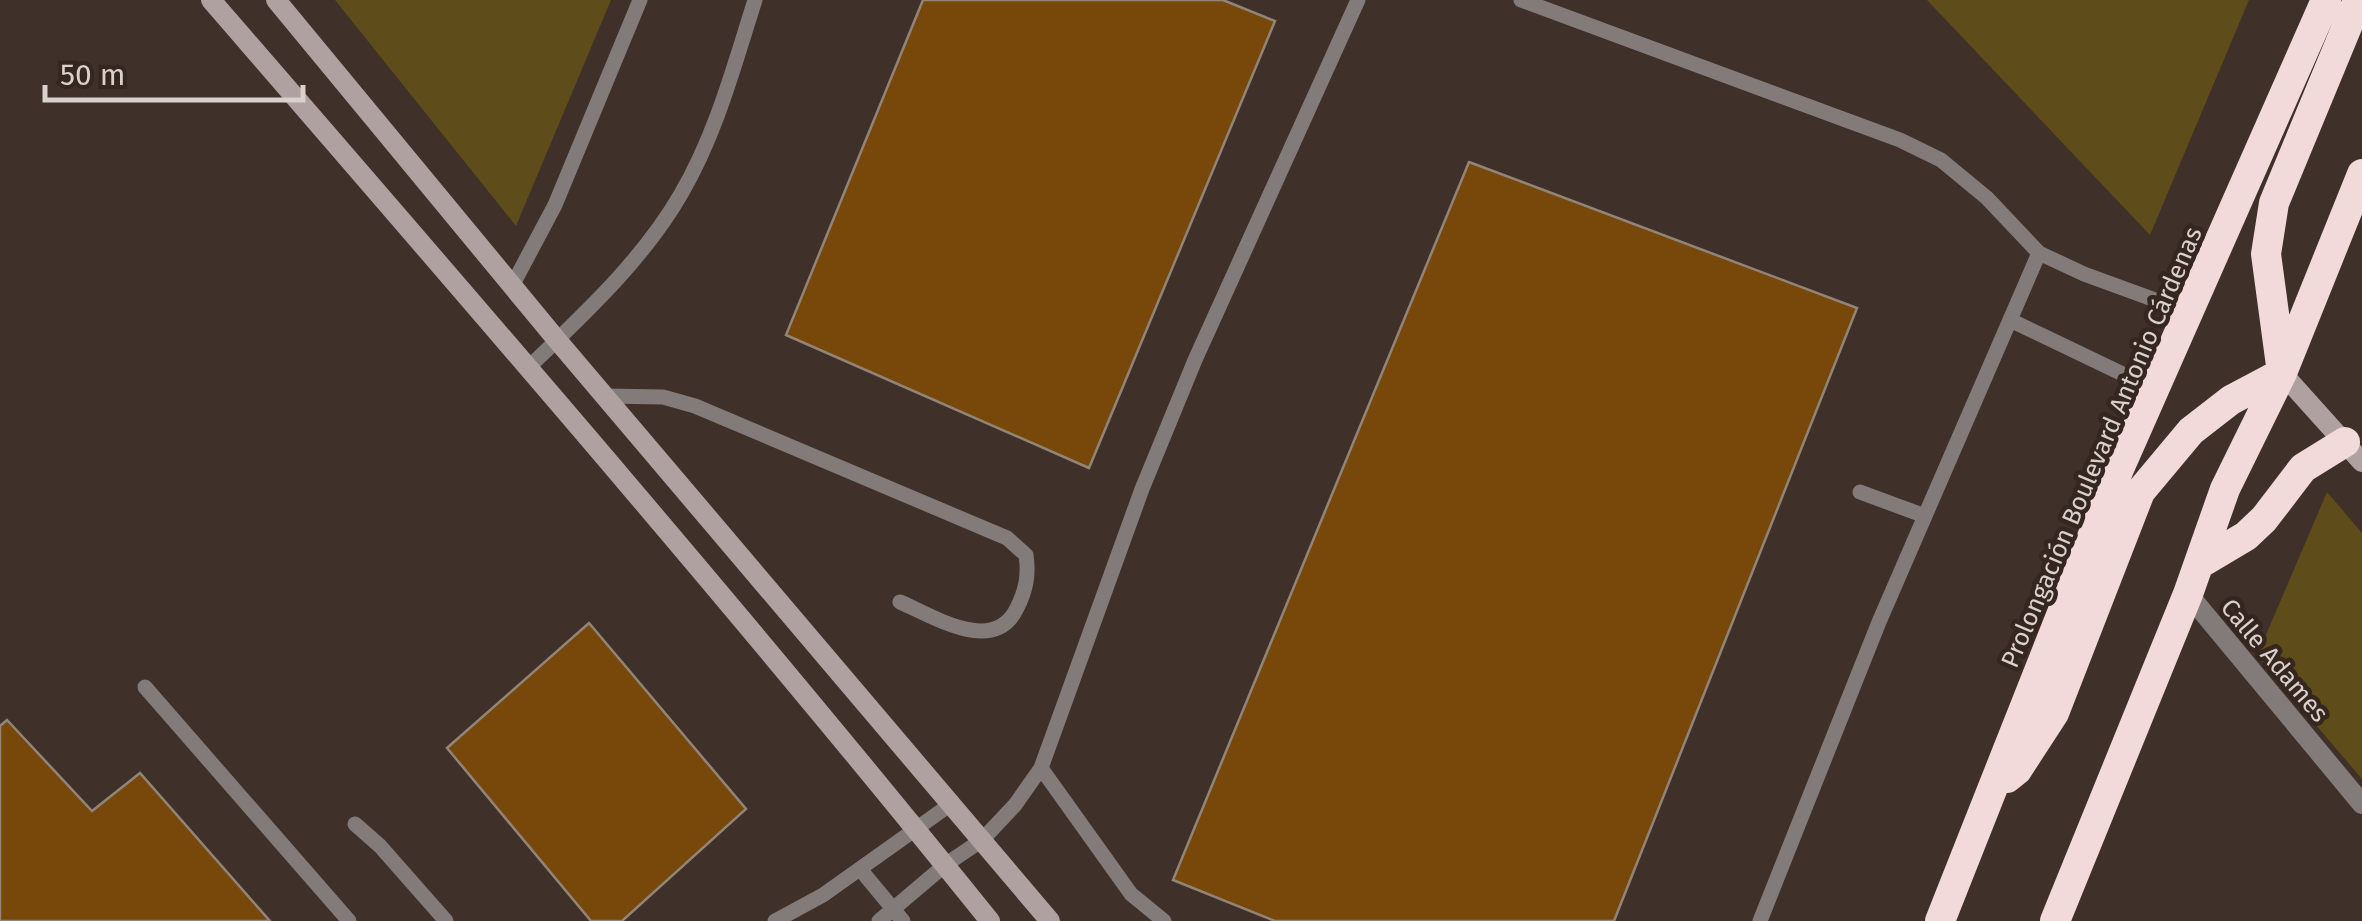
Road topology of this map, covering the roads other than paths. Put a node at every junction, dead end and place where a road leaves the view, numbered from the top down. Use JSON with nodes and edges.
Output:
{"nodes":[{"id":1,"x":212,"y":0,"type":"edge"},
{"id":2,"x":276,"y":0,"type":"edge"},
{"id":3,"x":640,"y":0,"type":"edge"},
{"id":4,"x":755,"y":0,"type":"edge"},
{"id":5,"x":1358,"y":0,"type":"edge"},
{"id":6,"x":1521,"y":0,"type":"edge"},
{"id":7,"x":2326,"y":0,"type":"edge"},
{"id":8,"x":2358,"y":0,"type":"edge"},
{"id":9,"x":2362,"y":174,"type":"edge"},
{"id":10,"x":2039,"y":253,"type":"junction"},
{"id":11,"x":512,"y":286,"type":"junction"},
{"id":12,"x":2188,"y":312,"type":"junction"},
{"id":13,"x":2010,"y":320,"type":"junction"},
{"id":14,"x":557,"y":340,"type":"junction"},
{"id":15,"x":528,"y":367,"type":"junction"},
{"id":16,"x":2282,"y":373,"type":"junction"},
{"id":17,"x":2154,"y":389,"type":"junction"},
{"id":18,"x":605,"y":396,"type":"junction"},
{"id":19,"x":2354,"y":452,"type":"edge"},
{"id":20,"x":1860,"y":492,"type":"dead end"},
{"id":21,"x":1925,"y":516,"type":"junction"},
{"id":22,"x":2198,"y":564,"type":"junction"},
{"id":23,"x":2188,"y":594,"type":"junction"},
{"id":24,"x":900,"y":602,"type":"dead end"},
{"id":25,"x":145,"y":686,"type":"dead end"},
{"id":26,"x":1042,"y":768,"type":"junction"},
{"id":27,"x":1991,"y":793,"type":"junction"},
{"id":28,"x":951,"y":804,"type":"junction"},
{"id":29,"x":2362,"y":804,"type":"edge"},
{"id":30,"x":355,"y":824,"type":"dead end"},
{"id":31,"x":916,"y":828,"type":"junction"},
{"id":32,"x":982,"y":840,"type":"junction"},
{"id":33,"x":945,"y":865,"type":"junction"},
{"id":34,"x":860,"y":869,"type":"junction"},
{"id":35,"x":898,"y":915,"type":"edge"},
{"id":36,"x":350,"y":921,"type":"edge"},
{"id":37,"x":446,"y":921,"type":"edge"},
{"id":38,"x":776,"y":921,"type":"edge"},
{"id":39,"x":879,"y":921,"type":"edge"},
{"id":40,"x":990,"y":921,"type":"edge"},
{"id":41,"x":1050,"y":921,"type":"edge"},
{"id":42,"x":1164,"y":921,"type":"edge"},
{"id":43,"x":1760,"y":921,"type":"edge"},
{"id":44,"x":1940,"y":921,"type":"edge"},
{"id":45,"x":2055,"y":921,"type":"edge"}],
"edges":[{"from":1,"to":15,"type":"street"},
{"from":2,"to":11,"type":"street"},
{"from":3,"to":11,"type":"lane"},
{"from":4,"to":14,"type":"lane"},
{"from":5,"to":26,"type":"lane"},
{"from":6,"to":10,"type":"lane"},
{"from":7,"to":12,"type":"highway","name":"Prolongación Boulevard Antonio Cárdenas"},
{"from":8,"to":16,"type":"highway"},
{"from":9,"to":16,"type":"highway"},
{"from":10,"to":12,"type":"lane"},
{"from":10,"to":13,"type":"lane"},
{"from":11,"to":14,"type":"street"},
{"from":12,"to":17,"type":"highway","name":"Prolongación Boulevard Antonio Cárdenas"},
{"from":13,"to":17,"type":"lane"},
{"from":13,"to":21,"type":"lane"},
{"from":14,"to":15,"type":"lane"},
{"from":14,"to":18,"type":"street"},
{"from":15,"to":31,"type":"street"},
{"from":16,"to":19,"type":"street"},
{"from":16,"to":22,"type":"highway"},
{"from":16,"to":27,"type":"highway"},
{"from":17,"to":27,"type":"highway","name":"Prolongación Boulevard Antonio Cárdenas"},
{"from":18,"to":24,"type":"lane"},
{"from":18,"to":28,"type":"street"},
{"from":19,"to":22,"type":"highway"},
{"from":20,"to":21,"type":"lane"},
{"from":21,"to":43,"type":"lane"},
{"from":22,"to":23,"type":"highway"},
{"from":23,"to":29,"type":"street","name":"Calle Adames"},
{"from":23,"to":45,"type":"highway"},
{"from":25,"to":36,"type":"lane"},
{"from":26,"to":32,"type":"lane"},
{"from":26,"to":42,"type":"lane"},
{"from":27,"to":44,"type":"highway","name":"Prolongación Boulevard Antonio Cárdenas"},
{"from":28,"to":31,"type":"lane"},
{"from":28,"to":32,"type":"street"},
{"from":30,"to":37,"type":"lane"},
{"from":31,"to":33,"type":"street"},
{"from":31,"to":34,"type":"lane"},
{"from":32,"to":33,"type":"lane"},
{"from":32,"to":41,"type":"street"},
{"from":33,"to":35,"type":"lane"},
{"from":33,"to":40,"type":"street"},
{"from":34,"to":35,"type":"lane"},
{"from":34,"to":38,"type":"lane"},
{"from":35,"to":39,"type":"lane"}]}
